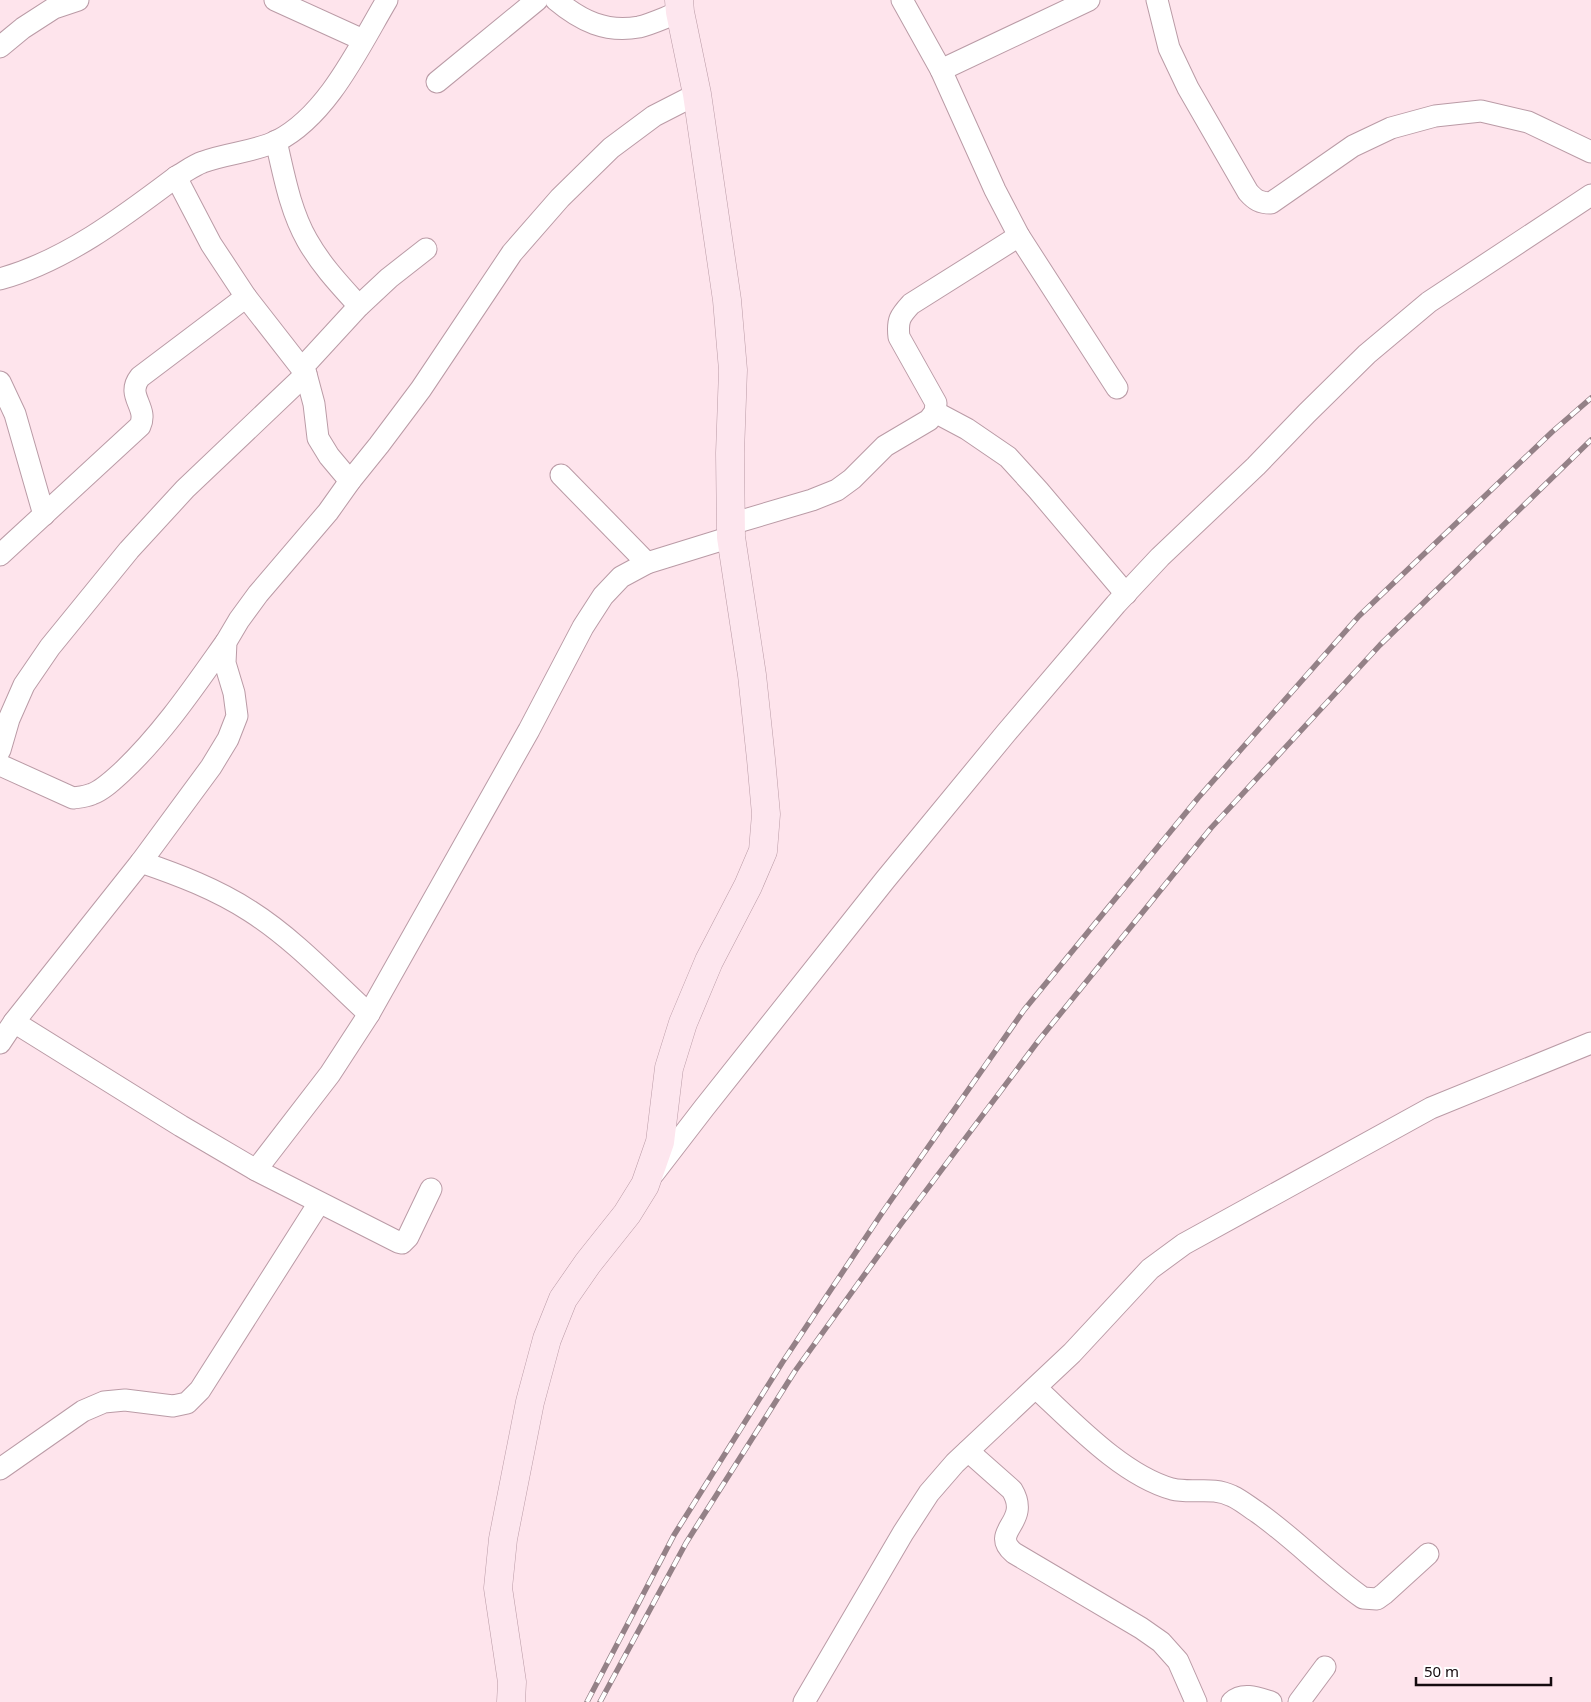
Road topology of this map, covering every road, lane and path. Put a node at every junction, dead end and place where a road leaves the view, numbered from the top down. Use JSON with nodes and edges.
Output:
{"nodes":[{"id":1,"x":78,"y":0,"type":"edge"},
{"id":2,"x":275,"y":0,"type":"edge"},
{"id":3,"x":386,"y":0,"type":"edge"},
{"id":4,"x":536,"y":0,"type":"edge"},
{"id":5,"x":556,"y":0,"type":"edge"},
{"id":6,"x":902,"y":0,"type":"edge"},
{"id":7,"x":1088,"y":0,"type":"edge"},
{"id":8,"x":1157,"y":0,"type":"edge"},
{"id":9,"x":679,"y":6,"type":"edge"},
{"id":10,"x":364,"y":40,"type":"junction"},
{"id":11,"x":0,"y":47,"type":"edge"},
{"id":12,"x":942,"y":70,"type":"junction"},
{"id":13,"x":437,"y":82,"type":"dead end"},
{"id":14,"x":697,"y":94,"type":"junction"},
{"id":15,"x":276,"y":141,"type":"junction"},
{"id":16,"x":1591,"y":152,"type":"edge"},
{"id":17,"x":176,"y":177,"type":"junction"},
{"id":18,"x":1591,"y":195,"type":"edge"},
{"id":19,"x":1019,"y":236,"type":"junction"},
{"id":20,"x":426,"y":248,"type":"dead end"},
{"id":21,"x":0,"y":279,"type":"edge"},
{"id":22,"x":246,"y":297,"type":"junction"},
{"id":23,"x":359,"y":306,"type":"junction"},
{"id":24,"x":304,"y":371,"type":"junction"},
{"id":25,"x":0,"y":382,"type":"edge"},
{"id":26,"x":1117,"y":388,"type":"dead end"},
{"id":27,"x":935,"y":412,"type":"junction"},
{"id":28,"x":561,"y":475,"type":"dead end"},
{"id":29,"x":350,"y":481,"type":"junction"},
{"id":30,"x":44,"y":515,"type":"junction"},
{"id":31,"x":731,"y":530,"type":"junction"},
{"id":32,"x":0,"y":555,"type":"edge"},
{"id":33,"x":647,"y":563,"type":"junction"},
{"id":34,"x":1126,"y":594,"type":"junction"},
{"id":35,"x":226,"y":642,"type":"junction"},
{"id":36,"x":0,"y":750,"type":"edge"},
{"id":37,"x":0,"y":765,"type":"edge"},
{"id":38,"x":141,"y":862,"type":"junction"},
{"id":39,"x":369,"y":1014,"type":"junction"},
{"id":40,"x":14,"y":1022,"type":"junction"},
{"id":41,"x":0,"y":1043,"type":"edge"},
{"id":42,"x":1587,"y":1049,"type":"edge"},
{"id":43,"x":256,"y":1170,"type":"junction"},
{"id":44,"x":645,"y":1185,"type":"junction"},
{"id":45,"x":431,"y":1189,"type":"dead end"},
{"id":46,"x":319,"y":1202,"type":"junction"},
{"id":47,"x":1036,"y":1388,"type":"junction"},
{"id":48,"x":968,"y":1451,"type":"junction"},
{"id":49,"x":0,"y":1469,"type":"edge"},
{"id":50,"x":1428,"y":1554,"type":"dead end"},
{"id":51,"x":1325,"y":1668,"type":"dead end"},
{"id":52,"x":511,"y":1702,"type":"edge"},
{"id":53,"x":804,"y":1702,"type":"edge"},
{"id":54,"x":1196,"y":1702,"type":"edge"},
{"id":55,"x":1232,"y":1702,"type":"edge"},
{"id":56,"x":1271,"y":1702,"type":"edge"},
{"id":57,"x":1299,"y":1702,"type":"edge"}],
"edges":[{"from":1,"to":11,"type":"street"},
{"from":2,"to":10,"type":"street"},
{"from":3,"to":10,"type":"street"},
{"from":4,"to":13,"type":"street"},
{"from":5,"to":9,"type":"street"},
{"from":6,"to":12,"type":"street"},
{"from":7,"to":12,"type":"street"},
{"from":8,"to":16,"type":"street"},
{"from":9,"to":14,"type":"main road"},
{"from":10,"to":15,"type":"street"},
{"from":12,"to":19,"type":"street"},
{"from":14,"to":29,"type":"street"},
{"from":14,"to":31,"type":"main road"},
{"from":15,"to":17,"type":"street"},
{"from":15,"to":23,"type":"street"},
{"from":17,"to":21,"type":"street"},
{"from":17,"to":22,"type":"street"},
{"from":18,"to":34,"type":"street"},
{"from":19,"to":26,"type":"street"},
{"from":19,"to":27,"type":"street"},
{"from":20,"to":23,"type":"street"},
{"from":22,"to":24,"type":"street"},
{"from":22,"to":30,"type":"street"},
{"from":23,"to":24,"type":"street"},
{"from":24,"to":29,"type":"street"},
{"from":24,"to":36,"type":"street"},
{"from":25,"to":30,"type":"street"},
{"from":27,"to":31,"type":"street"},
{"from":27,"to":34,"type":"street"},
{"from":28,"to":33,"type":"street"},
{"from":29,"to":35,"type":"street"},
{"from":30,"to":32,"type":"street"},
{"from":31,"to":33,"type":"street"},
{"from":31,"to":44,"type":"main road"},
{"from":33,"to":39,"type":"street"},
{"from":34,"to":44,"type":"street"},
{"from":35,"to":37,"type":"street"},
{"from":35,"to":38,"type":"street"},
{"from":38,"to":39,"type":"street"},
{"from":38,"to":40,"type":"street"},
{"from":39,"to":43,"type":"street"},
{"from":40,"to":41,"type":"street"},
{"from":40,"to":43,"type":"street"},
{"from":42,"to":47,"type":"street"},
{"from":43,"to":46,"type":"street"},
{"from":44,"to":52,"type":"main road"},
{"from":45,"to":46,"type":"street"},
{"from":46,"to":49,"type":"street"},
{"from":47,"to":48,"type":"street"},
{"from":47,"to":50,"type":"street"},
{"from":48,"to":53,"type":"street"},
{"from":48,"to":54,"type":"street"},
{"from":51,"to":57,"type":"street"},
{"from":55,"to":56,"type":"street"}]}
